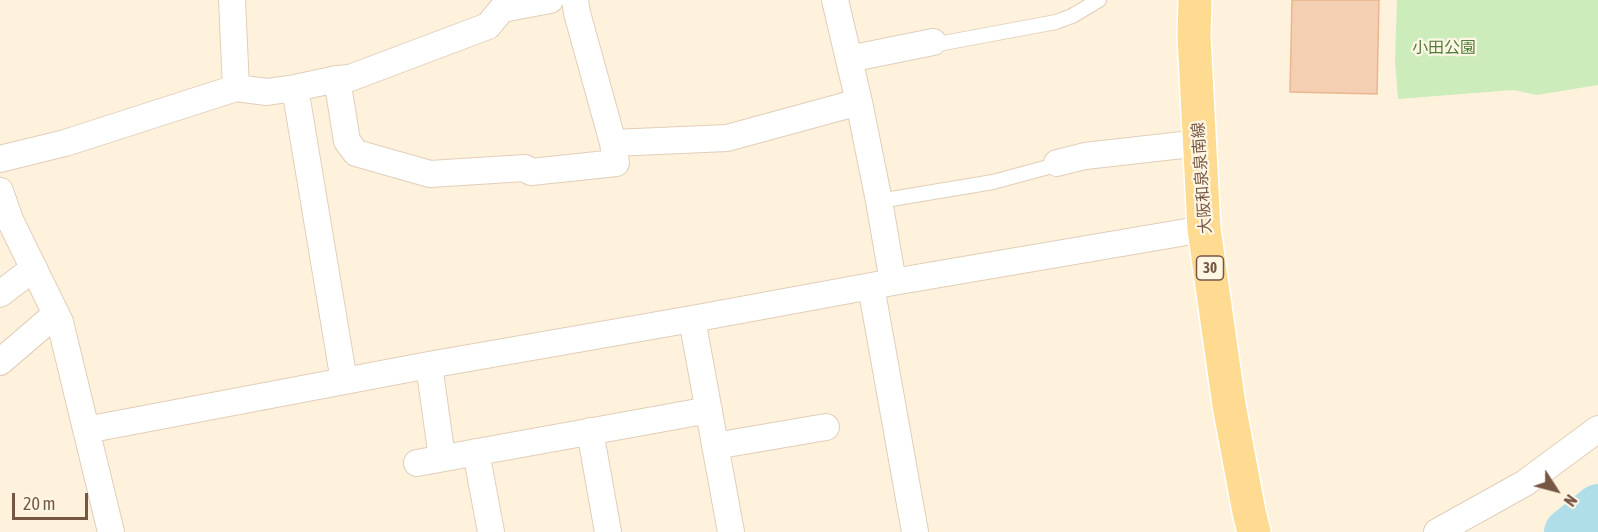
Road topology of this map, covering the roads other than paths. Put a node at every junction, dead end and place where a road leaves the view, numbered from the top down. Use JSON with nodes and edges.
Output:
{"nodes":[{"id":1,"x":232,"y":0,"type":"edge"},
{"id":2,"x":550,"y":0,"type":"edge"},
{"id":3,"x":575,"y":0,"type":"edge"},
{"id":4,"x":835,"y":0,"type":"edge"},
{"id":5,"x":1099,"y":0,"type":"edge"},
{"id":6,"x":1195,"y":0,"type":"edge"},
{"id":7,"x":933,"y":42,"type":"joint"},
{"id":8,"x":849,"y":59,"type":"junction"},
{"id":9,"x":337,"y":79,"type":"junction"},
{"id":10,"x":236,"y":88,"type":"junction"},
{"id":11,"x":295,"y":88,"type":"junction"},
{"id":12,"x":859,"y":102,"type":"junction"},
{"id":13,"x":613,"y":143,"type":"junction"},
{"id":14,"x":1200,"y":143,"type":"junction"},
{"id":15,"x":0,"y":159,"type":"edge"},
{"id":16,"x":1057,"y":163,"type":"joint"},
{"id":17,"x":0,"y":191,"type":"edge"},
{"id":18,"x":879,"y":201,"type":"junction"},
{"id":19,"x":1204,"y":229,"type":"junction"},
{"id":20,"x":34,"y":268,"type":"junction"},
{"id":21,"x":882,"y":284,"type":"junction"},
{"id":22,"x":0,"y":294,"type":"edge"},
{"id":23,"x":56,"y":314,"type":"junction"},
{"id":24,"x":692,"y":319,"type":"junction"},
{"id":25,"x":0,"y":362,"type":"edge"},
{"id":26,"x":429,"y":365,"type":"junction"},
{"id":27,"x":344,"y":381,"type":"junction"},
{"id":28,"x":709,"y":410,"type":"junction"},
{"id":29,"x":826,"y":427,"type":"dead end"},
{"id":30,"x":1598,"y":429,"type":"edge"},
{"id":31,"x":86,"y":430,"type":"junction"},
{"id":32,"x":590,"y":431,"type":"junction"},
{"id":33,"x":716,"y":446,"type":"junction"},
{"id":34,"x":476,"y":452,"type":"junction"},
{"id":35,"x":442,"y":458,"type":"junction"},
{"id":36,"x":417,"y":463,"type":"dead end"},
{"id":37,"x":111,"y":532,"type":"edge"},
{"id":38,"x":491,"y":532,"type":"edge"},
{"id":39,"x":608,"y":532,"type":"edge"},
{"id":40,"x":731,"y":532,"type":"edge"},
{"id":41,"x":915,"y":532,"type":"edge"},
{"id":42,"x":1254,"y":532,"type":"edge"},
{"id":43,"x":1437,"y":532,"type":"edge"}],
"edges":[{"from":1,"to":10,"type":"street"},
{"from":2,"to":9,"type":"street"},
{"from":3,"to":13,"type":"street"},
{"from":4,"to":8,"type":"street"},
{"from":5,"to":7,"type":"lane"},
{"from":6,"to":14,"type":"main road","name":"大阪和泉泉南線","number":"30"},
{"from":7,"to":8,"type":"street"},
{"from":8,"to":12,"type":"street"},
{"from":9,"to":11,"type":"street"},
{"from":9,"to":13,"type":"street"},
{"from":10,"to":11,"type":"street"},
{"from":10,"to":15,"type":"street"},
{"from":11,"to":27,"type":"street"},
{"from":12,"to":13,"type":"street"},
{"from":12,"to":18,"type":"street"},
{"from":14,"to":16,"type":"street"},
{"from":14,"to":19,"type":"main road","name":"大阪和泉泉南線","number":"30"},
{"from":16,"to":18,"type":"lane"},
{"from":17,"to":20,"type":"street"},
{"from":18,"to":21,"type":"street"},
{"from":19,"to":21,"type":"street"},
{"from":19,"to":42,"type":"main road","name":"大阪和泉泉南線","number":"30"},
{"from":20,"to":22,"type":"street"},
{"from":20,"to":23,"type":"street"},
{"from":21,"to":24,"type":"street"},
{"from":21,"to":41,"type":"street"},
{"from":23,"to":25,"type":"street"},
{"from":23,"to":31,"type":"street"},
{"from":24,"to":26,"type":"street"},
{"from":24,"to":28,"type":"street"},
{"from":26,"to":27,"type":"street"},
{"from":26,"to":35,"type":"street"},
{"from":27,"to":31,"type":"street"},
{"from":28,"to":32,"type":"street"},
{"from":28,"to":33,"type":"street"},
{"from":29,"to":33,"type":"street"},
{"from":30,"to":43,"type":"street"},
{"from":31,"to":37,"type":"street"},
{"from":32,"to":34,"type":"street"},
{"from":32,"to":39,"type":"street"},
{"from":33,"to":40,"type":"street"},
{"from":34,"to":35,"type":"street"},
{"from":34,"to":38,"type":"street"},
{"from":35,"to":36,"type":"street"}]}
